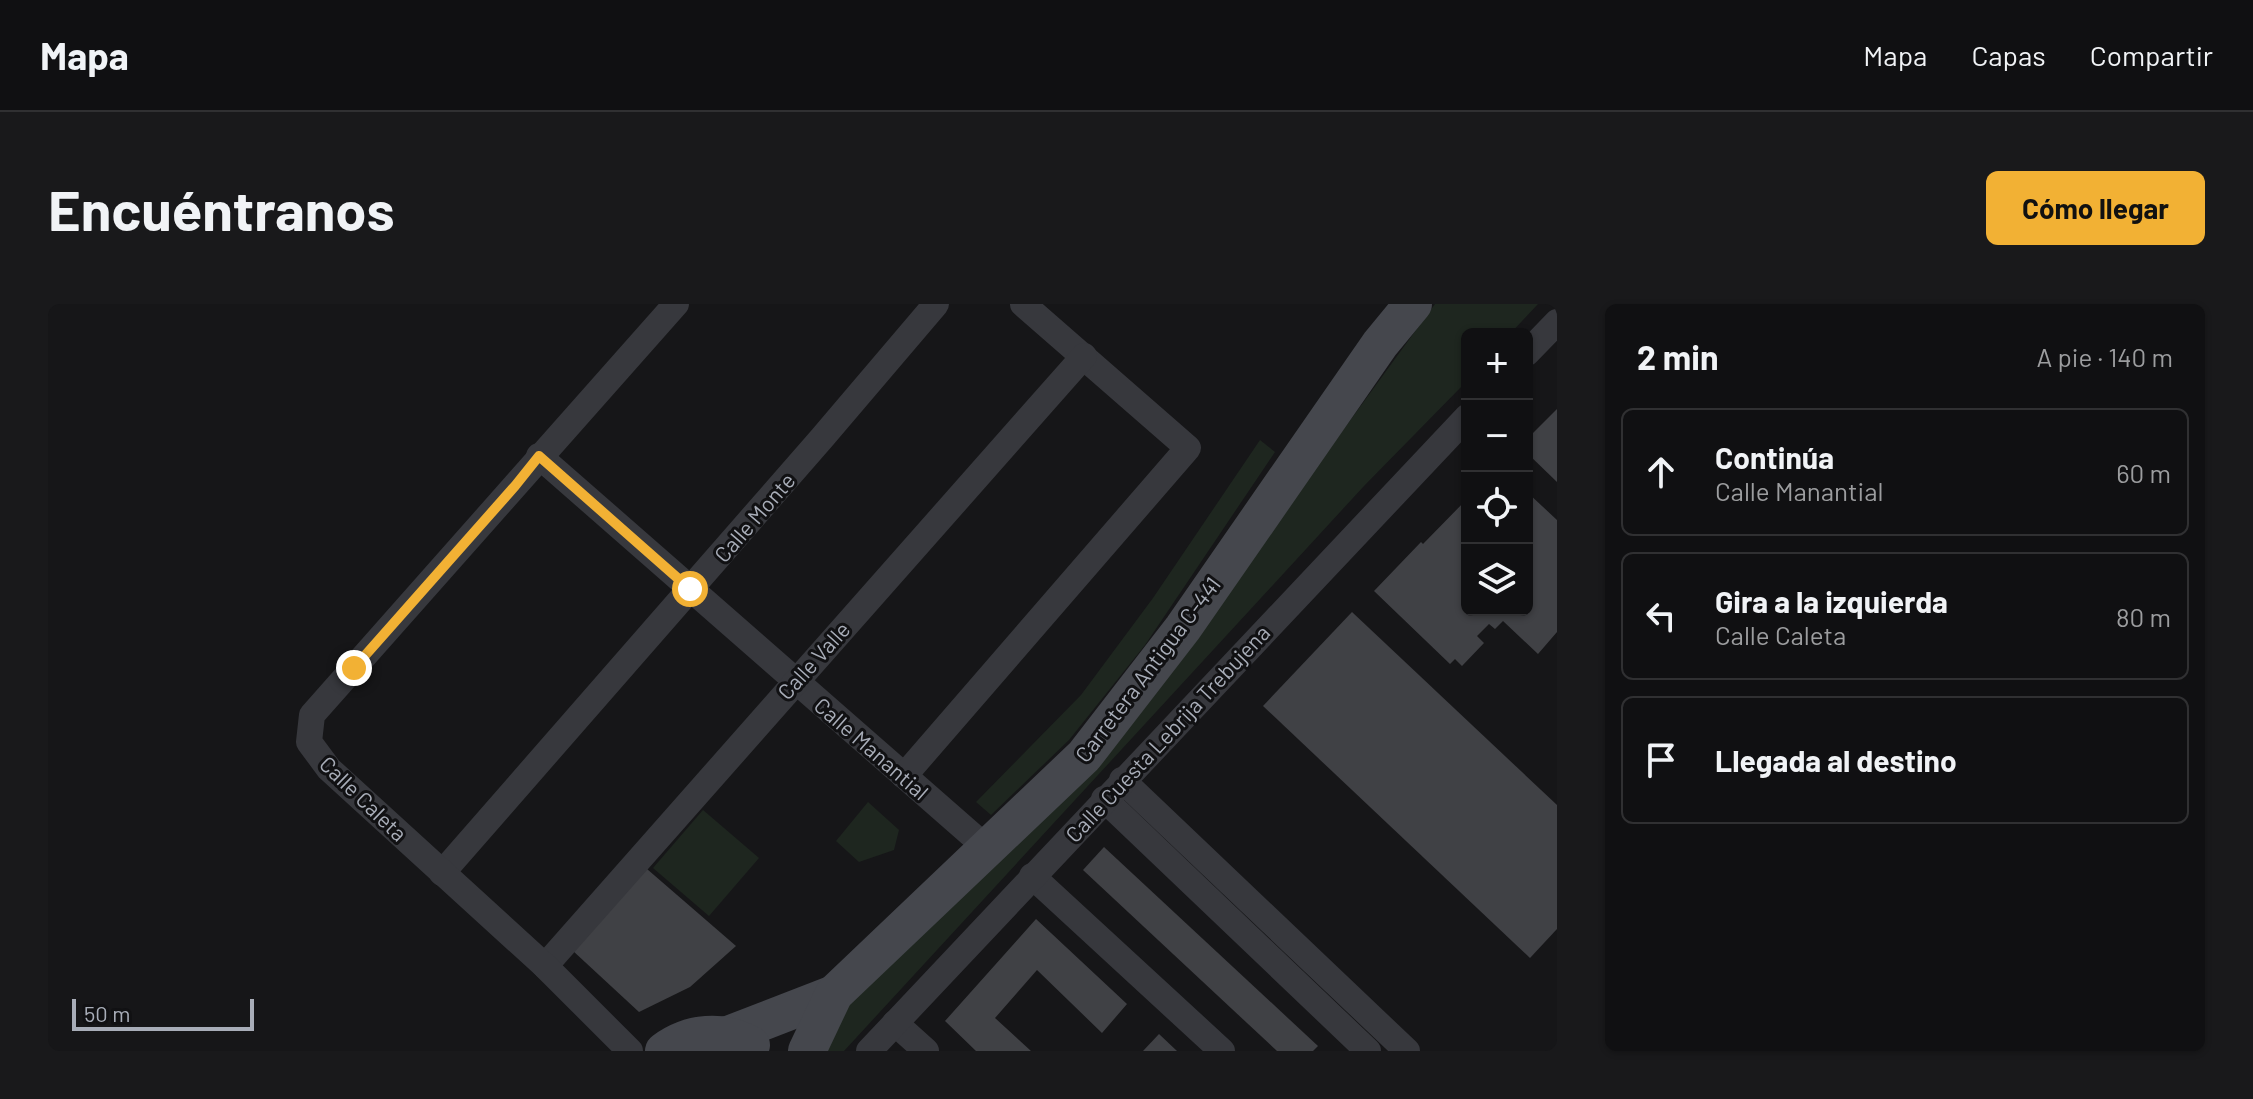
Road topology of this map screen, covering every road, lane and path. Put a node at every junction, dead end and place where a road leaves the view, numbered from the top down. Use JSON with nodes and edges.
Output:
{"nodes":[{"id":1,"x":676,"y":304,"type":"edge"},
{"id":2,"x":936,"y":304,"type":"edge"},
{"id":3,"x":1023,"y":304,"type":"edge"},
{"id":4,"x":1412,"y":304,"type":"edge"},
{"id":5,"x":1557,"y":322,"type":"edge"},
{"id":6,"x":1533,"y":347,"type":"edge"},
{"id":7,"x":1084,"y":356,"type":"junction"},
{"id":8,"x":1461,"y":423,"type":"edge"},
{"id":9,"x":539,"y":456,"type":"junction"},
{"id":10,"x":690,"y":589,"type":"junction"},
{"id":11,"x":795,"y":681,"type":"junction"},
{"id":12,"x":904,"y":776,"type":"junction"},
{"id":13,"x":1113,"y":790,"type":"junction"},
{"id":14,"x":989,"y":850,"type":"junction"},
{"id":15,"x":442,"y":873,"type":"junction"},
{"id":16,"x":1032,"y":876,"type":"junction"},
{"id":17,"x":545,"y":966,"type":"junction"},
{"id":18,"x":834,"y":994,"type":"junction"},
{"id":19,"x":895,"y":1023,"type":"junction"},
{"id":20,"x":744,"y":1043,"type":"edge"},
{"id":21,"x":1356,"y":1047,"type":"edge"},
{"id":22,"x":630,"y":1051,"type":"edge"},
{"id":23,"x":664,"y":1051,"type":"edge"},
{"id":24,"x":807,"y":1051,"type":"edge"},
{"id":25,"x":869,"y":1051,"type":"edge"},
{"id":26,"x":926,"y":1051,"type":"edge"},
{"id":27,"x":1222,"y":1051,"type":"edge"},
{"id":28,"x":1407,"y":1051,"type":"edge"}],
"edges":[{"from":1,"to":9,"type":"street","name":"Calle Caleta"},
{"from":2,"to":10,"type":"street","name":"Calle Monte"},
{"from":3,"to":7,"type":"street"},
{"from":4,"to":14,"type":"street","name":"Carretera Antigua C-441"},
{"from":5,"to":6,"type":"street"},
{"from":7,"to":11,"type":"street","name":"Calle Valle"},
{"from":7,"to":12,"type":"street"},
{"from":8,"to":13,"type":"street","name":"Calle Cuesta Lebrija Trebujena"},
{"from":9,"to":10,"type":"street","name":"Calle Manantial"},
{"from":9,"to":15,"type":"street","name":"Calle Caleta"},
{"from":10,"to":11,"type":"street","name":"Calle Manantial"},
{"from":10,"to":15,"type":"street","name":"Calle Monte"},
{"from":11,"to":12,"type":"street","name":"Calle Manantial"},
{"from":11,"to":17,"type":"street","name":"Calle Valle"},
{"from":12,"to":14,"type":"street","name":"Calle Manantial"},
{"from":13,"to":16,"type":"street","name":"Calle Cuesta Lebrija Trebujena"},
{"from":13,"to":21,"type":"street"},
{"from":13,"to":28,"type":"street"},
{"from":14,"to":18,"type":"street","name":"Carretera Antigua C-441"},
{"from":15,"to":17,"type":"street","name":"Calle Caleta"},
{"from":16,"to":19,"type":"street","name":"Calle Cuesta Lebrija Trebujena"},
{"from":16,"to":27,"type":"street"},
{"from":17,"to":22,"type":"street","name":"Calle Caleta"},
{"from":18,"to":20,"type":"street","name":"Carretera Antigua C-441"},
{"from":18,"to":24,"type":"street","name":"Carretera Antigua C-441"},
{"from":19,"to":25,"type":"street","name":"Calle Cuesta Lebrija Trebujena"},
{"from":19,"to":26,"type":"street"},
{"from":20,"to":23,"type":"street","name":"Carretera Antigua C-441"}]}
